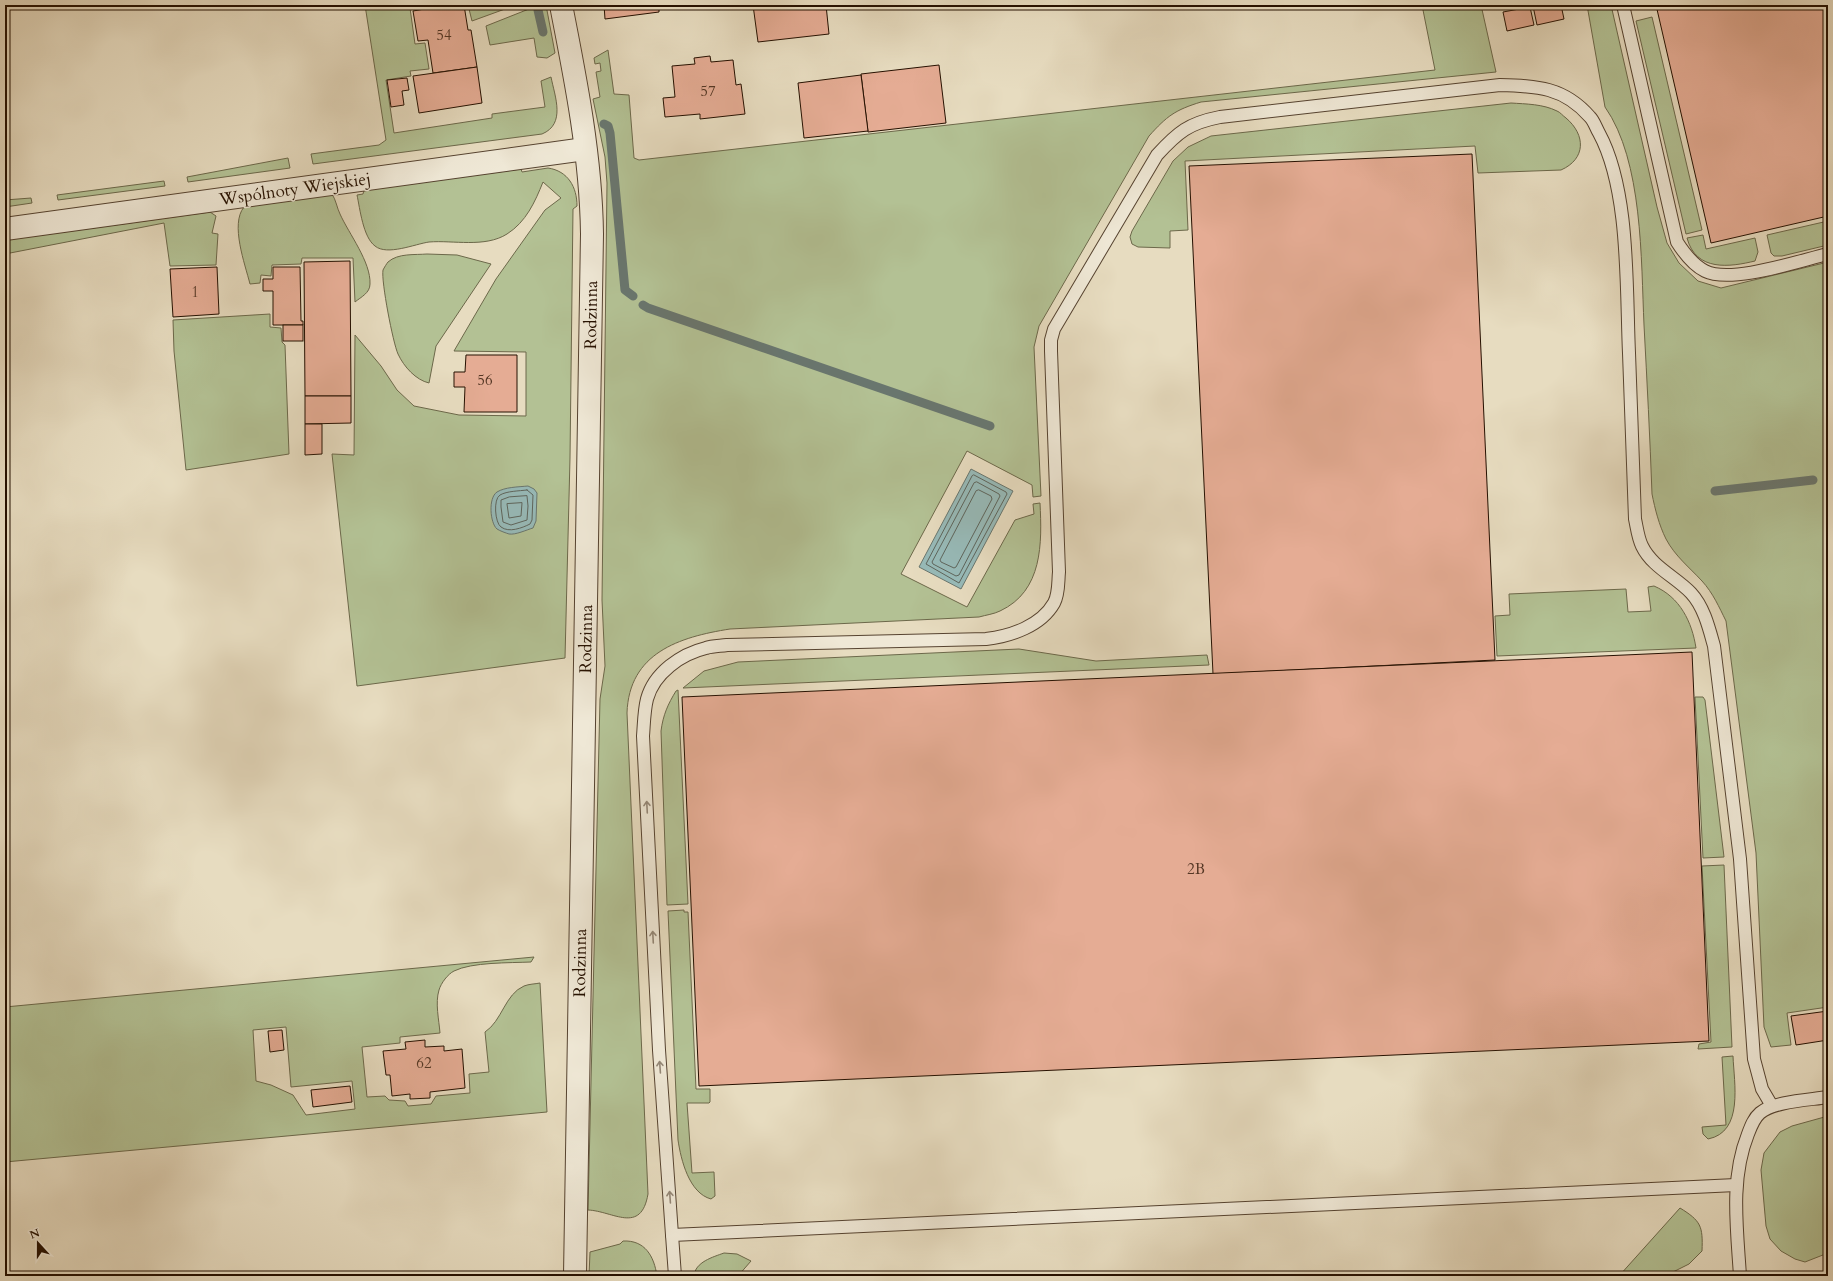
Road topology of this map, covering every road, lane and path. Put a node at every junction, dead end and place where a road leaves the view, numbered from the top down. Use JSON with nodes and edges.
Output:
{"nodes":[{"id":1,"x":561,"y":5,"type":"edge"},
{"id":2,"x":1623,"y":5,"type":"edge"},
{"id":3,"x":585,"y":149,"type":"junction"},
{"id":4,"x":5,"y":229,"type":"edge"},
{"id":5,"x":1828,"y":254,"type":"edge"},
{"id":6,"x":1828,"y":1097,"type":"edge"},
{"id":7,"x":1772,"y":1106,"type":"junction"},
{"id":8,"x":1736,"y":1185,"type":"junction"},
{"id":9,"x":672,"y":1235,"type":"junction"},
{"id":10,"x":574,"y":1276,"type":"edge"},
{"id":11,"x":675,"y":1276,"type":"edge"},
{"id":12,"x":1740,"y":1276,"type":"edge"}],
"edges":[{"from":1,"to":3,"type":"street","name":"Rodzinna"},
{"from":2,"to":5,"type":"lane"},
{"from":3,"to":4,"type":"street","name":"Wspólnoty Wiejskiej"},
{"from":3,"to":10,"type":"street","name":"Rodzinna"},
{"from":6,"to":7,"type":"lane"},
{"from":7,"to":8,"type":"lane"},
{"from":9,"to":7,"type":"lane","one_way":true},
{"from":8,"to":9,"type":"lane"},
{"from":8,"to":12,"type":"lane"},
{"from":9,"to":11,"type":"lane"}]}
